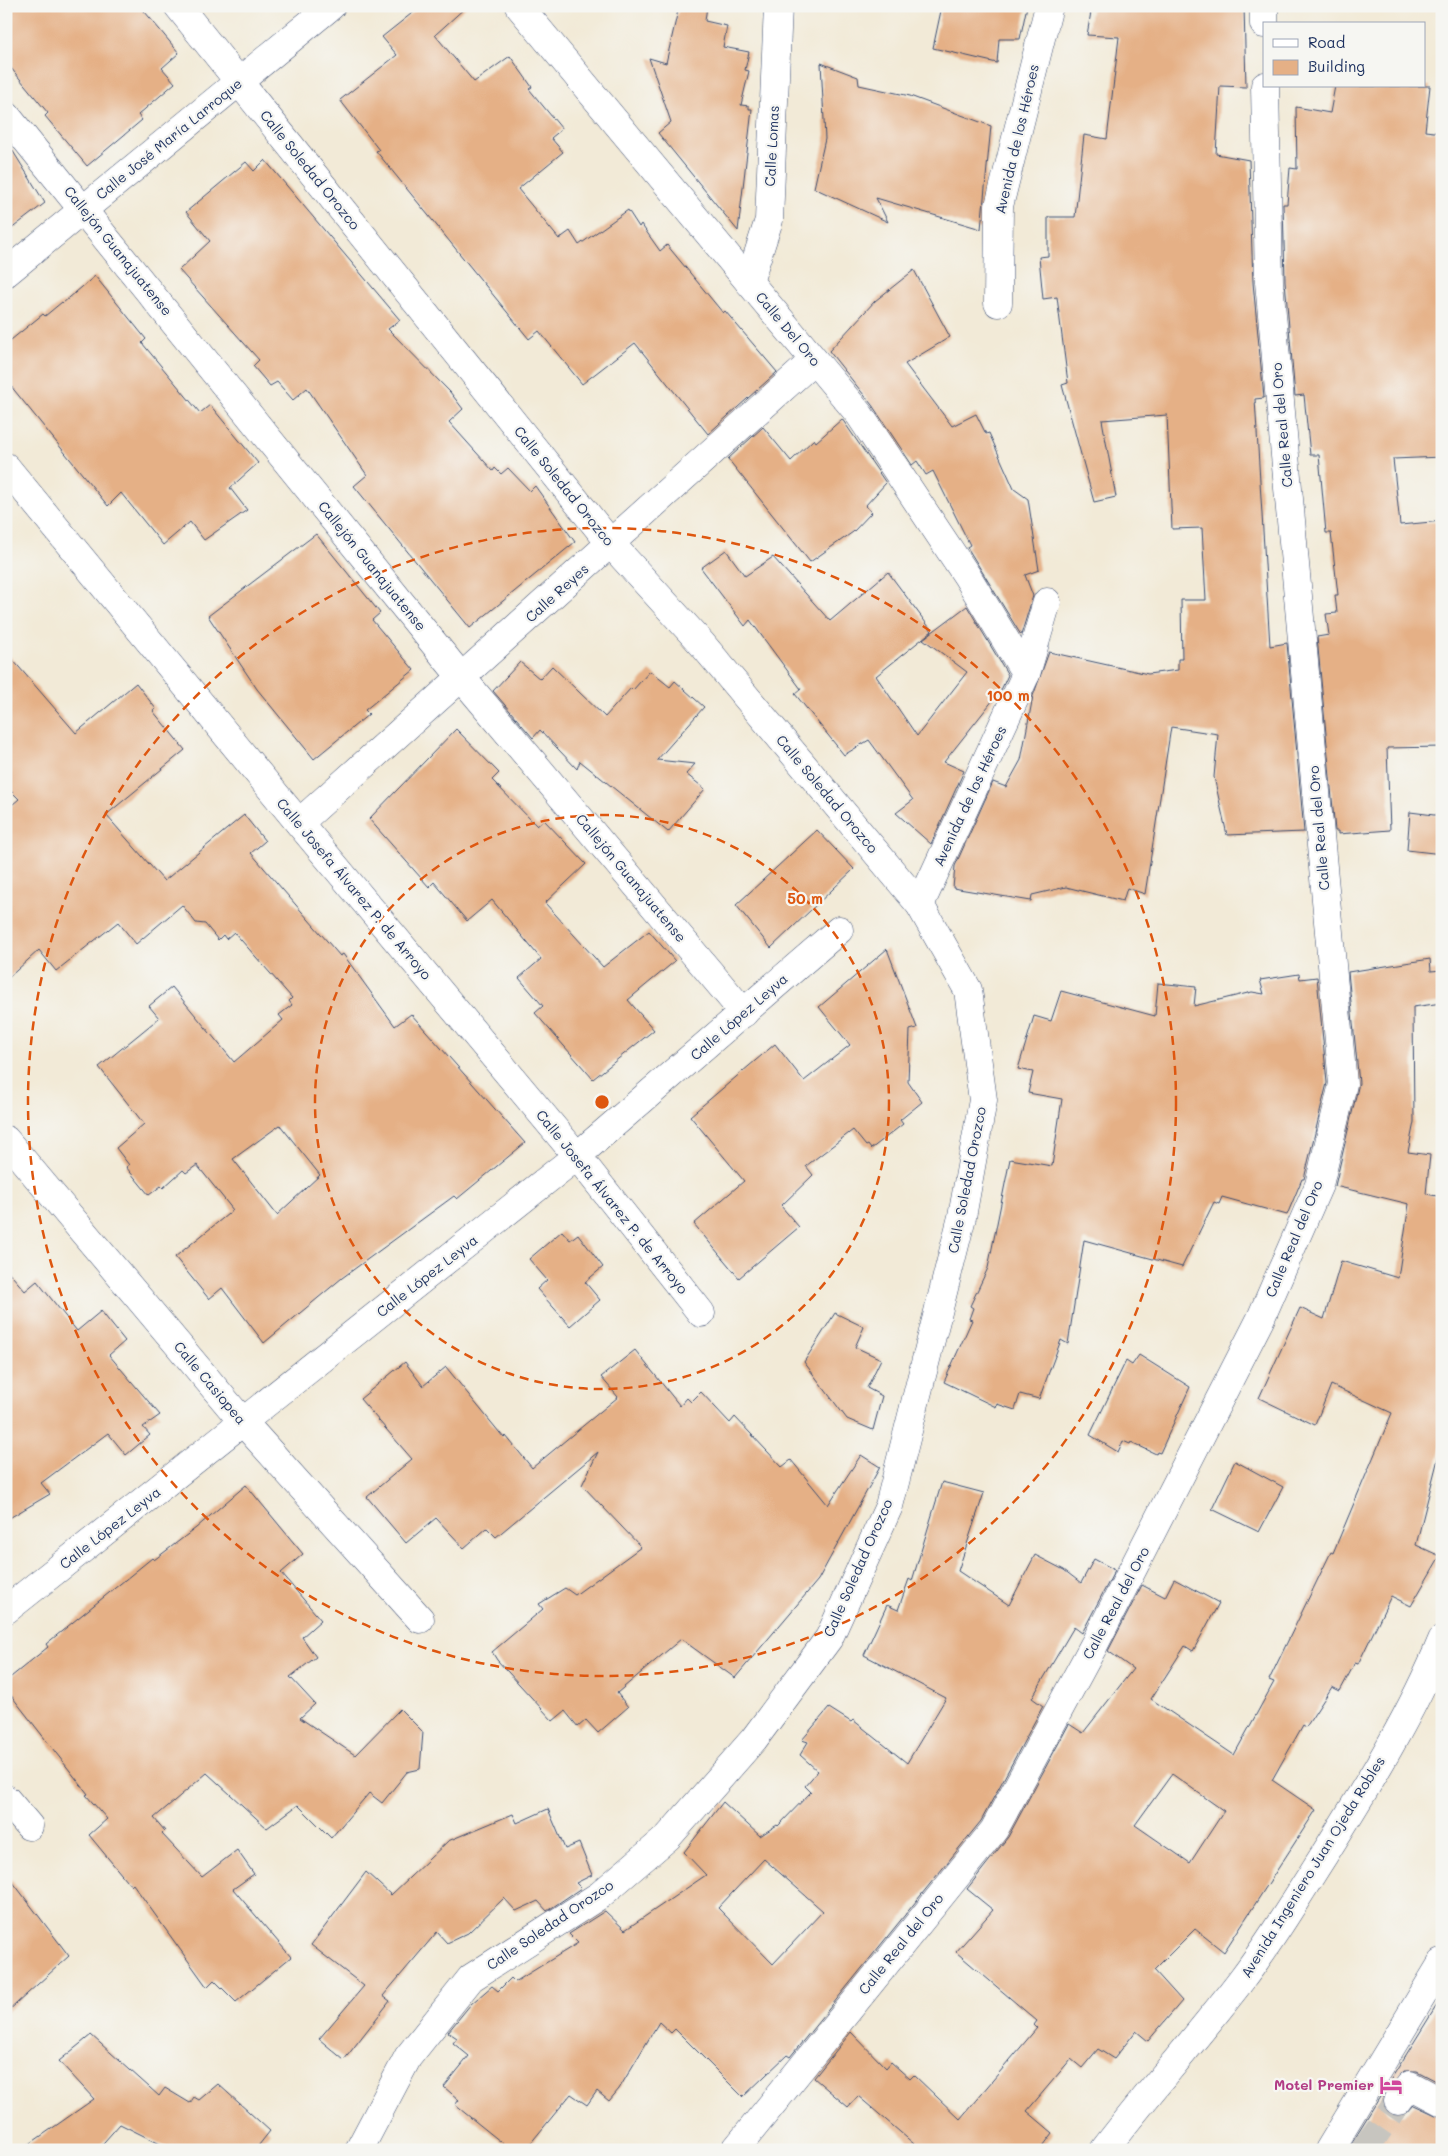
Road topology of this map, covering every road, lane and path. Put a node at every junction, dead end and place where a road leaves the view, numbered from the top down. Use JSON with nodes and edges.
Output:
{"nodes":[{"id":1,"x":178,"y":6,"type":"edge"},
{"id":2,"x":331,"y":6,"type":"edge"},
{"id":3,"x":520,"y":6,"type":"edge"},
{"id":4,"x":778,"y":6,"type":"edge"},
{"id":5,"x":1049,"y":6,"type":"edge"},
{"id":6,"x":1264,"y":6,"type":"edge"},
{"id":7,"x":1264,"y":22,"type":"edge"},
{"id":8,"x":239,"y":82,"type":"junction"},
{"id":9,"x":1266,"y":88,"type":"edge"},
{"id":10,"x":6,"y":114,"type":"edge"},
{"id":11,"x":84,"y":209,"type":"junction"},
{"id":12,"x":6,"y":273,"type":"edge"},
{"id":13,"x":749,"y":282,"type":"junction"},
{"id":14,"x":998,"y":303,"type":"dead end"},
{"id":15,"x":814,"y":361,"type":"junction"},
{"id":16,"x":6,"y":467,"type":"edge"},
{"id":17,"x":611,"y":544,"type":"junction"},
{"id":18,"x":1047,"y":602,"type":"dead end"},
{"id":19,"x":1026,"y":674,"type":"junction"},
{"id":20,"x":462,"y":678,"type":"junction"},
{"id":21,"x":299,"y":823,"type":"junction"},
{"id":22,"x":920,"y":905,"type":"junction"},
{"id":23,"x":839,"y":930,"type":"dead end"},
{"id":24,"x":744,"y":1013,"type":"junction"},
{"id":25,"x":6,"y":1140,"type":"edge"},
{"id":26,"x":577,"y":1156,"type":"junction"},
{"id":27,"x":701,"y":1313,"type":"dead end"},
{"id":28,"x":243,"y":1422,"type":"junction"},
{"id":29,"x":6,"y":1610,"type":"edge"},
{"id":30,"x":420,"y":1620,"type":"dead end"},
{"id":31,"x":1442,"y":1640,"type":"edge"},
{"id":32,"x":6,"y":1799,"type":"edge"},
{"id":33,"x":29,"y":1826,"type":"dead end"},
{"id":34,"x":1442,"y":1963,"type":"edge"},
{"id":35,"x":1398,"y":2100,"type":"tunnel mouth"},
{"id":36,"x":1442,"y":2102,"type":"edge"},
{"id":37,"x":359,"y":2150,"type":"edge"},
{"id":38,"x":735,"y":2150,"type":"edge"},
{"id":39,"x":1104,"y":2150,"type":"edge"},
{"id":40,"x":1329,"y":2150,"type":"edge"}],
"edges":[{"from":1,"to":8,"type":"street","name":"Calle Soledad Orozco"},
{"from":2,"to":8,"type":"street","name":"Calle José María Larroque"},
{"from":3,"to":13,"type":"street","name":"Calle Del Oro"},
{"from":4,"to":13,"type":"street","name":"Calle Lomas"},
{"from":5,"to":14,"type":"street","name":"Avenida de los Héroes"},
{"from":6,"to":7,"type":"street"},
{"from":8,"to":11,"type":"street","name":"Calle José María Larroque"},
{"from":8,"to":17,"type":"street","name":"Calle Soledad Orozco"},
{"from":9,"to":38,"type":"street","name":"Calle Real del Oro"},
{"from":10,"to":11,"type":"street","name":"Callejón Guanajuatense"},
{"from":11,"to":12,"type":"street","name":"Calle José María Larroque"},
{"from":11,"to":20,"type":"street","name":"Callejón Guanajuatense"},
{"from":13,"to":15,"type":"street","name":"Calle Del Oro"},
{"from":15,"to":17,"type":"street","name":"Calle Reyes"},
{"from":15,"to":19,"type":"street","name":"Calle Del Oro"},
{"from":16,"to":21,"type":"street","name":"Calle Josefa Álvarez P. de Arroyo"},
{"from":17,"to":20,"type":"street","name":"Calle Reyes"},
{"from":17,"to":22,"type":"street","name":"Calle Soledad Orozco"},
{"from":18,"to":19,"type":"street","name":"Avenida de los Héroes"},
{"from":19,"to":22,"type":"street","name":"Avenida de los Héroes"},
{"from":20,"to":21,"type":"street","name":"Calle Reyes"},
{"from":20,"to":24,"type":"street","name":"Callejón Guanajuatense"},
{"from":21,"to":26,"type":"street","name":"Calle Josefa Álvarez P. de Arroyo"},
{"from":22,"to":37,"type":"street","name":"Calle Soledad Orozco"},
{"from":23,"to":24,"type":"street","name":"Calle López Leyva"},
{"from":24,"to":26,"type":"street","name":"Calle López Leyva"},
{"from":25,"to":28,"type":"street","name":"Calle Casiopea"},
{"from":26,"to":27,"type":"street","name":"Calle Josefa Álvarez P. de Arroyo"},
{"from":26,"to":28,"type":"street","name":"Calle López Leyva"},
{"from":28,"to":29,"type":"street","name":"Calle López Leyva"},
{"from":28,"to":30,"type":"street","name":"Calle Casiopea"},
{"from":31,"to":39,"type":"street","name":"Avenida Ingeniero Juan Ojeda Robles"},
{"from":32,"to":33,"type":"street"},
{"from":34,"to":40,"type":"street"},
{"from":35,"to":36,"type":"street"}]}
